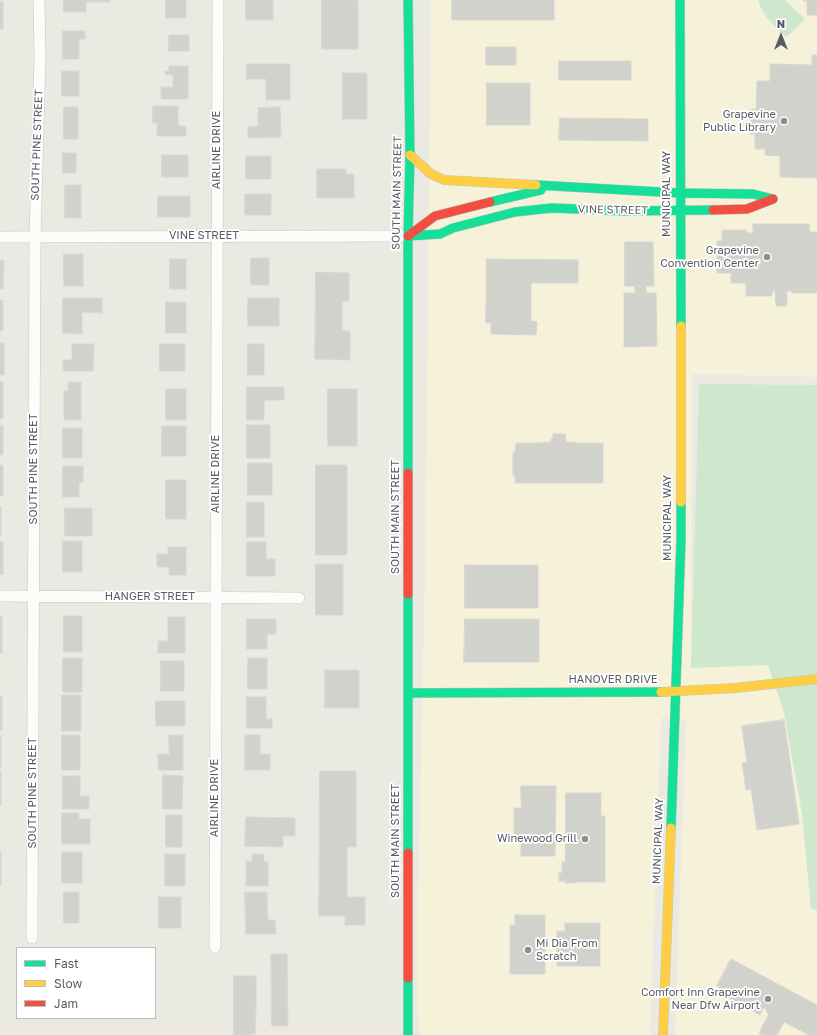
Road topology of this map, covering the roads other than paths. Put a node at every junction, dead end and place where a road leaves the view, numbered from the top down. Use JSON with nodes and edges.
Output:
{"nodes":[{"id":1,"x":39,"y":0,"type":"edge"},
{"id":2,"x":218,"y":0,"type":"edge"},
{"id":3,"x":408,"y":0,"type":"edge"},
{"id":4,"x":680,"y":0,"type":"edge"},
{"id":5,"x":410,"y":155,"type":"junction"},
{"id":6,"x":560,"y":186,"type":"junction"},
{"id":7,"x":679,"y":193,"type":"junction"},
{"id":8,"x":679,"y":210,"type":"junction"},
{"id":9,"x":217,"y":236,"type":"junction"},
{"id":10,"x":408,"y":236,"type":"junction"},
{"id":11,"x":0,"y":237,"type":"edge"},
{"id":12,"x":35,"y":237,"type":"junction"},
{"id":13,"x":0,"y":596,"type":"edge"},
{"id":14,"x":33,"y":596,"type":"junction"},
{"id":15,"x":216,"y":597,"type":"junction"},
{"id":16,"x":299,"y":598,"type":"dead end"},
{"id":17,"x":817,"y":679,"type":"edge"},
{"id":18,"x":675,"y":692,"type":"junction"},
{"id":19,"x":408,"y":693,"type":"junction"},
{"id":20,"x":32,"y":938,"type":"dead end"},
{"id":21,"x":215,"y":947,"type":"dead end"},
{"id":22,"x":408,"y":1035,"type":"edge"},
{"id":23,"x":662,"y":1035,"type":"edge"}],
"edges":[{"from":1,"to":12,"type":"street","name":"SOUTH PINE STREET"},
{"from":2,"to":9,"type":"street","name":"AIRLINE DRIVE"},
{"from":3,"to":5,"type":"street","name":"SOUTH MAIN STREET"},
{"from":4,"to":7,"type":"street","name":"MUNICIPAL WAY"},
{"from":5,"to":6,"type":"street","name":"VINE STREET"},
{"from":5,"to":10,"type":"street","name":"SOUTH MAIN STREET"},
{"from":6,"to":7,"type":"street","name":"VINE STREET"},
{"from":6,"to":10,"type":"street","name":"VINE STREET"},
{"from":7,"to":8,"type":"street","name":"MUNICIPAL WAY"},
{"from":7,"to":8,"type":"street","name":"VINE STREET"},
{"from":8,"to":10,"type":"street","name":"VINE STREET"},
{"from":8,"to":18,"type":"street","name":"MUNICIPAL WAY"},
{"from":9,"to":10,"type":"street","name":"VINE STREET"},
{"from":9,"to":12,"type":"street","name":"VINE STREET"},
{"from":9,"to":15,"type":"street","name":"AIRLINE DRIVE"},
{"from":10,"to":19,"type":"street","name":"SOUTH MAIN STREET"},
{"from":11,"to":12,"type":"street","name":"VINE STREET"},
{"from":12,"to":14,"type":"street","name":"SOUTH PINE STREET"},
{"from":13,"to":14,"type":"street","name":"HANGER STREET"},
{"from":14,"to":15,"type":"street","name":"HANGER STREET"},
{"from":14,"to":20,"type":"street","name":"SOUTH PINE STREET"},
{"from":15,"to":16,"type":"street","name":"HANGER STREET"},
{"from":15,"to":21,"type":"street","name":"AIRLINE DRIVE"},
{"from":17,"to":18,"type":"street","name":"HANOVER DRIVE"},
{"from":18,"to":19,"type":"street","name":"HANOVER DRIVE"},
{"from":18,"to":23,"type":"street","name":"MUNICIPAL WAY"},
{"from":19,"to":22,"type":"street","name":"SOUTH MAIN STREET"}]}
